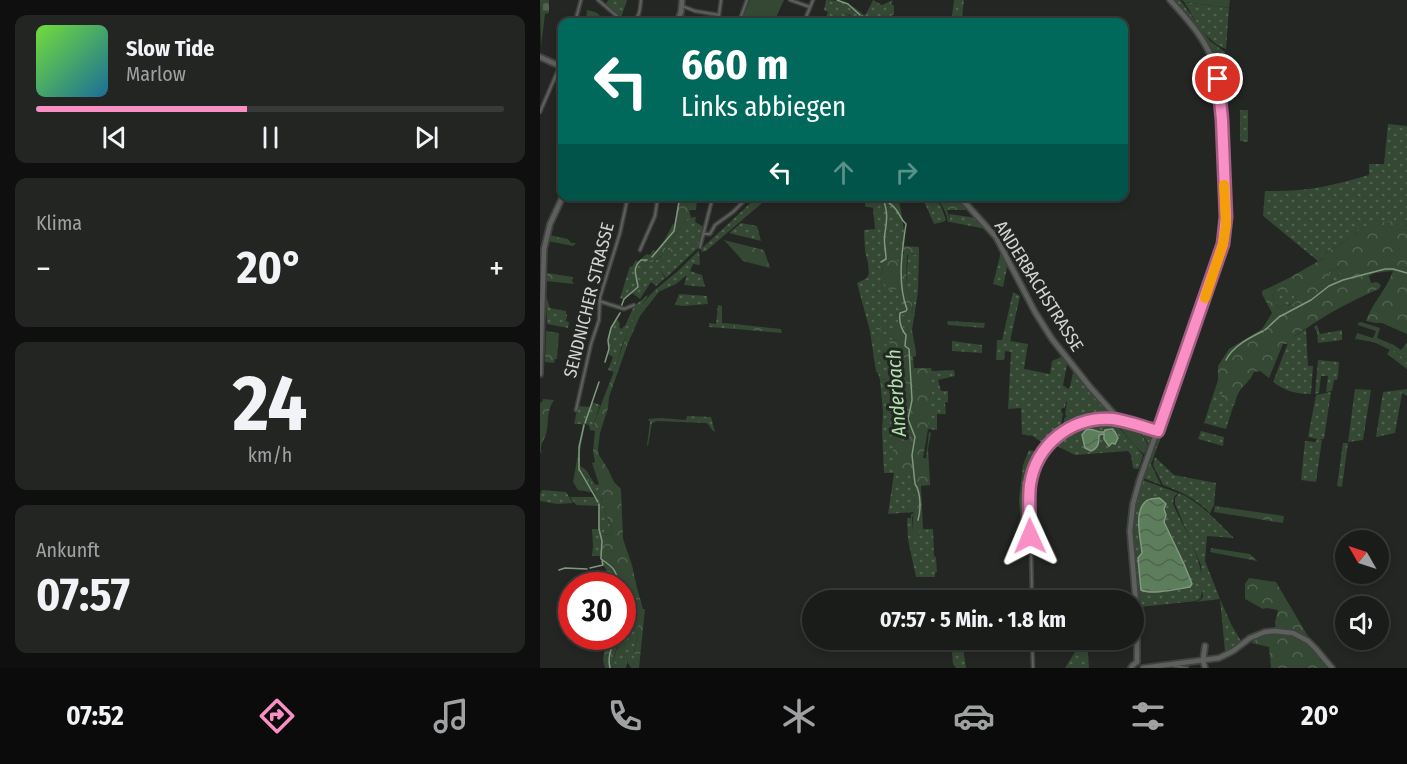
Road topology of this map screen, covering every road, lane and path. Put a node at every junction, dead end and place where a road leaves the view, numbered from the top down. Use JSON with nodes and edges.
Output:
{"nodes":[{"id":1,"x":581,"y":0,"type":"edge"},
{"id":2,"x":598,"y":0,"type":"edge"},
{"id":3,"x":641,"y":0,"type":"edge"},
{"id":4,"x":721,"y":0,"type":"edge"},
{"id":5,"x":747,"y":0,"type":"edge"},
{"id":6,"x":791,"y":0,"type":"edge"},
{"id":7,"x":813,"y":0,"type":"edge"},
{"id":8,"x":1170,"y":0,"type":"edge"},
{"id":9,"x":682,"y":3,"type":"edge"},
{"id":10,"x":810,"y":7,"type":"junction"},
{"id":11,"x":719,"y":15,"type":"junction"},
{"id":12,"x":680,"y":16,"type":"joint"},
{"id":13,"x":576,"y":18,"type":"edge"},
{"id":14,"x":619,"y":18,"type":"edge"},
{"id":15,"x":637,"y":18,"type":"edge"},
{"id":16,"x":684,"y":18,"type":"edge"},
{"id":17,"x":718,"y":18,"type":"edge"},
{"id":18,"x":740,"y":18,"type":"edge"},
{"id":19,"x":806,"y":18,"type":"edge"},
{"id":20,"x":540,"y":57,"type":"edge"},
{"id":21,"x":558,"y":64,"type":"edge"},
{"id":22,"x":558,"y":74,"type":"edge"},
{"id":23,"x":540,"y":112,"type":"edge"},
{"id":24,"x":561,"y":201,"type":"edge"},
{"id":25,"x":627,"y":201,"type":"edge"},
{"id":26,"x":657,"y":201,"type":"edge"},
{"id":27,"x":712,"y":201,"type":"edge"},
{"id":28,"x":743,"y":201,"type":"edge"},
{"id":29,"x":964,"y":201,"type":"edge"},
{"id":30,"x":704,"y":234,"type":"junction"},
{"id":31,"x":700,"y":247,"type":"dead end"},
{"id":32,"x":640,"y":250,"type":"dead end"},
{"id":33,"x":599,"y":301,"type":"junction"},
{"id":34,"x":634,"y":305,"type":"dead end"},
{"id":35,"x":540,"y":374,"type":"edge"},
{"id":36,"x":576,"y":410,"type":"dead end"},
{"id":37,"x":1114,"y":420,"type":"junction"},
{"id":38,"x":1158,"y":431,"type":"junction"},
{"id":39,"x":1032,"y":590,"type":"edge"},
{"id":40,"x":1032,"y":650,"type":"edge"},
{"id":41,"x":1205,"y":660,"type":"junction"},
{"id":42,"x":1137,"y":662,"type":"junction"},
{"id":43,"x":1168,"y":664,"type":"junction"},
{"id":44,"x":1033,"y":668,"type":"edge"},
{"id":45,"x":1131,"y":668,"type":"edge"},
{"id":46,"x":1143,"y":668,"type":"edge"},
{"id":47,"x":1187,"y":668,"type":"edge"},
{"id":48,"x":1206,"y":668,"type":"edge"},
{"id":49,"x":1332,"y":668,"type":"edge"}],
"edges":[{"from":1,"to":13,"type":"street"},
{"from":2,"to":14,"type":"street"},
{"from":3,"to":15,"type":"street"},
{"from":4,"to":11,"type":"street"},
{"from":5,"to":18,"type":"street"},
{"from":6,"to":10,"type":"street"},
{"from":7,"to":10,"type":"street"},
{"from":8,"to":38,"type":"main road"},
{"from":9,"to":11,"type":"street"},
{"from":9,"to":12,"type":"main road"},
{"from":10,"to":19,"type":"street"},
{"from":11,"to":17,"type":"street"},
{"from":12,"to":16,"type":"street"},
{"from":20,"to":21,"type":"main road"},
{"from":22,"to":23,"type":"street"},
{"from":24,"to":35,"type":"main road"},
{"from":25,"to":33,"type":"street","name":"SENDNICHER STRASSE"},
{"from":26,"to":32,"type":"street"},
{"from":27,"to":30,"type":"street"},
{"from":28,"to":30,"type":"street"},
{"from":29,"to":37,"type":"main road","name":"ANDERBACHSTRASSE"},
{"from":30,"to":31,"type":"street"},
{"from":33,"to":34,"type":"street"},
{"from":33,"to":36,"type":"street","name":"SENDNICHER STRASSE"},
{"from":37,"to":38,"type":"main road"},
{"from":37,"to":39,"type":"street"},
{"from":38,"to":42,"type":"main road"},
{"from":40,"to":44,"type":"street"},
{"from":41,"to":43,"type":"main road"},
{"from":41,"to":48,"type":"main road"},
{"from":41,"to":49,"type":"main road"},
{"from":42,"to":45,"type":"main road"},
{"from":42,"to":46,"type":"main road"},
{"from":43,"to":46,"type":"main road"},
{"from":43,"to":47,"type":"street"}]}
